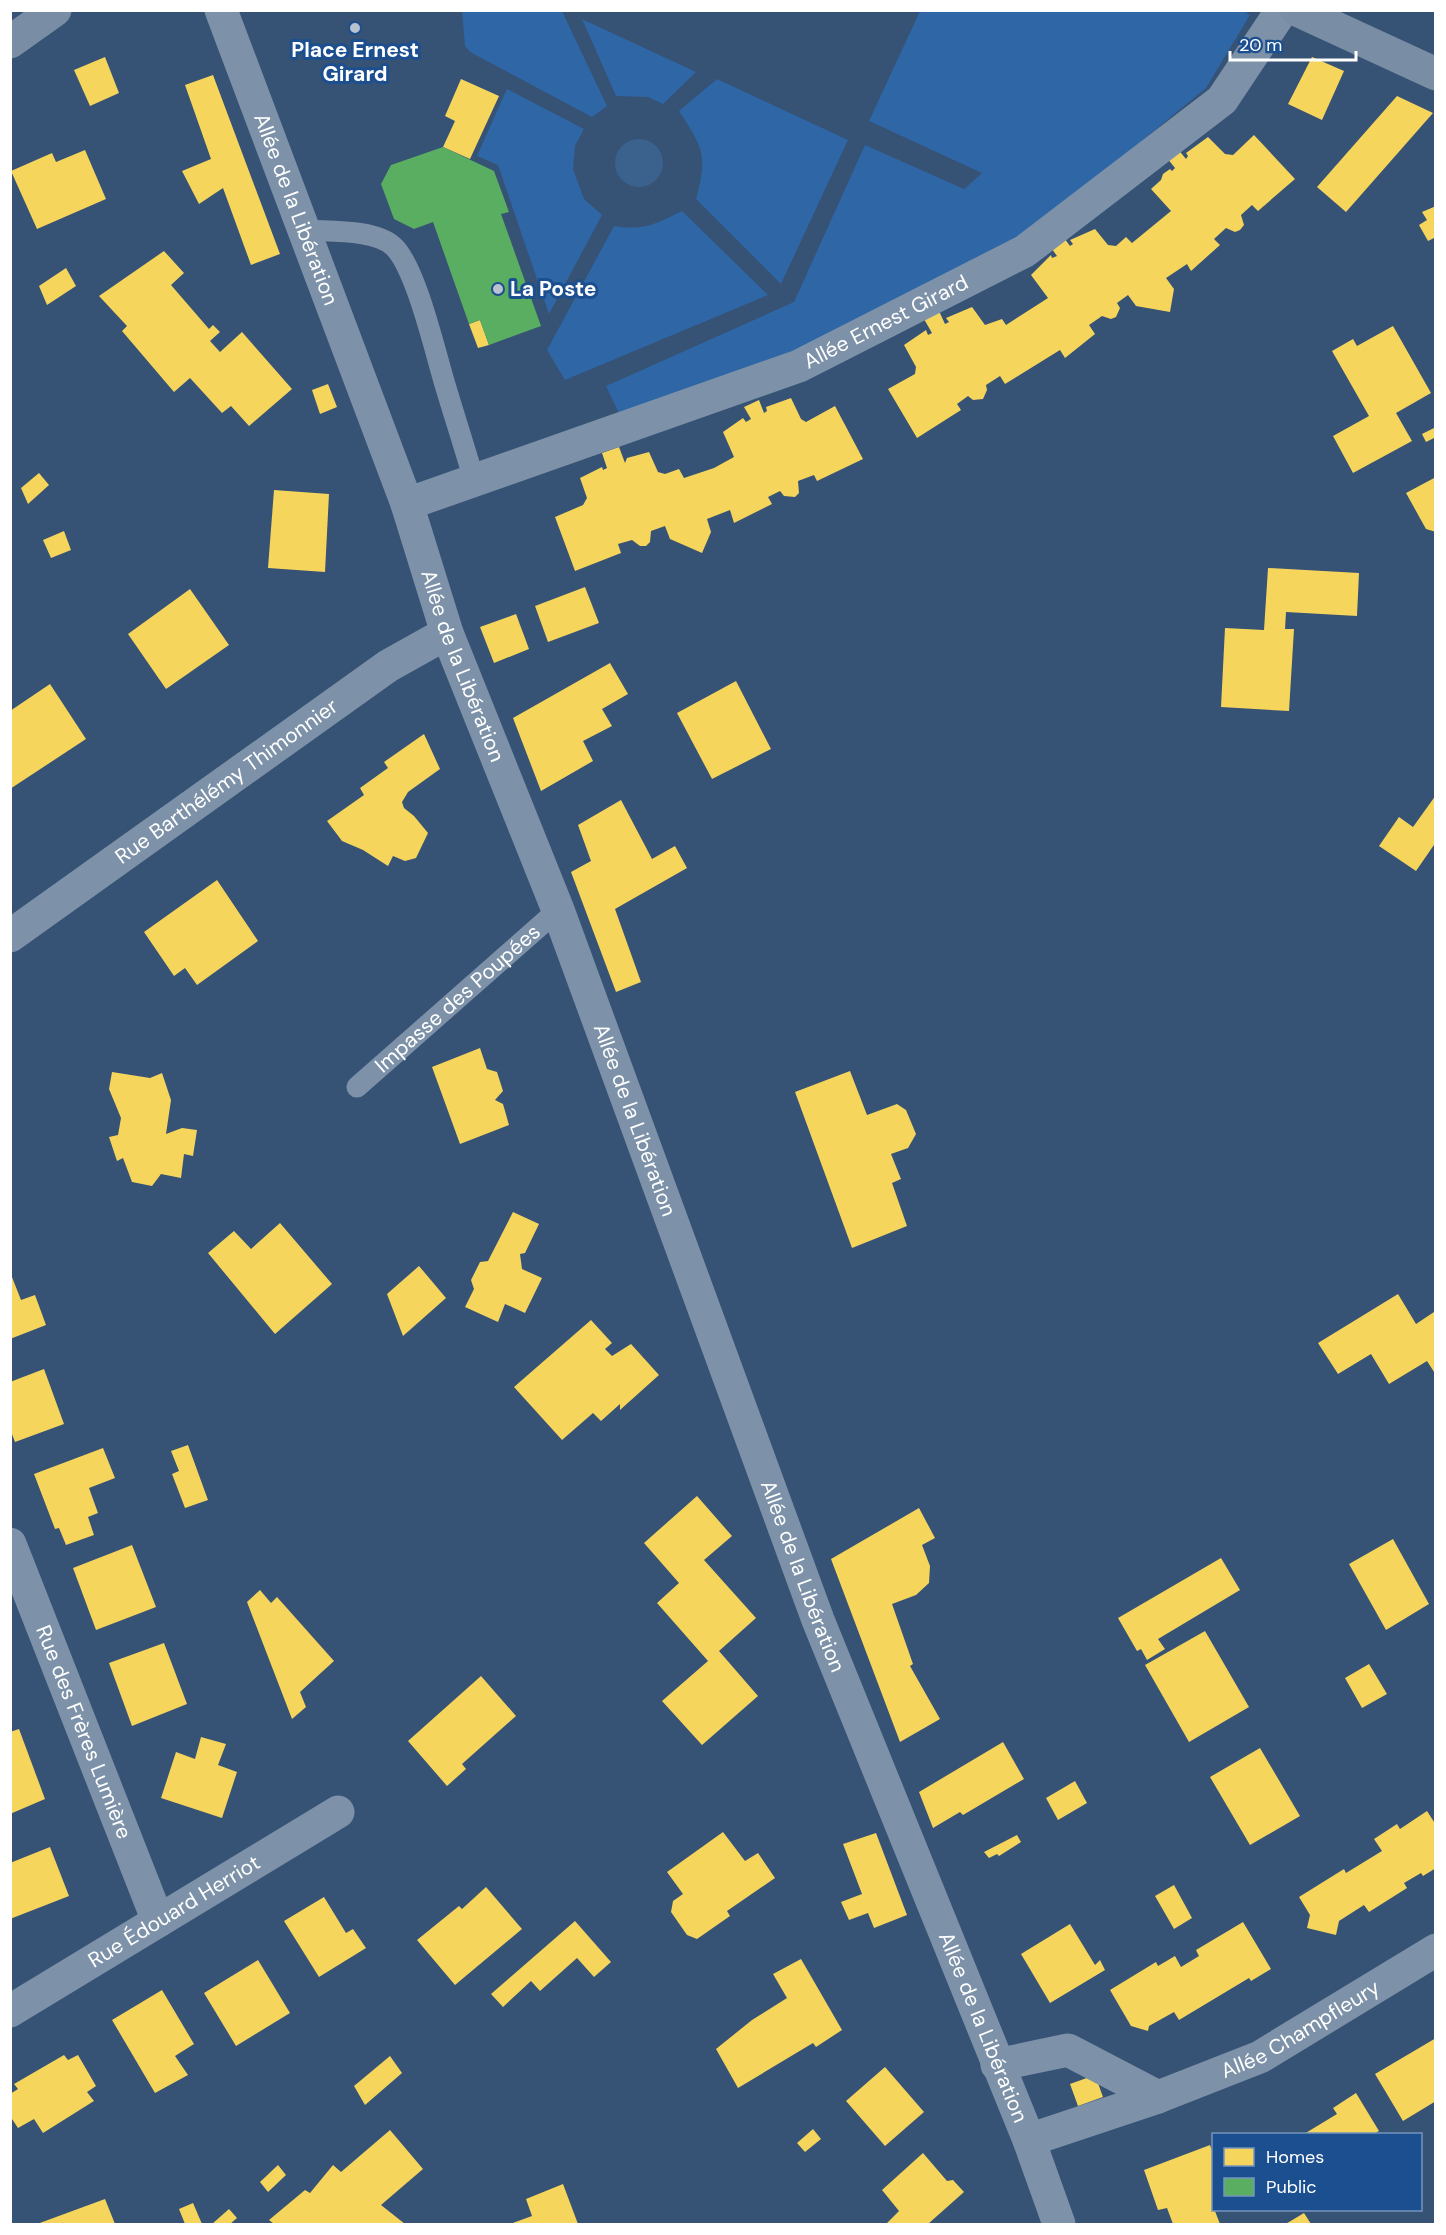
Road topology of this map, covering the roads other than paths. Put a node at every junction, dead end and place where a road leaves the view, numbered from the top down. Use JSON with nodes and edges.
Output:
{"nodes":[{"id":1,"x":55,"y":10,"type":"edge"},
{"id":2,"x":221,"y":10,"type":"edge"},
{"id":3,"x":1282,"y":10,"type":"edge"},
{"id":4,"x":1297,"y":10,"type":"edge"},
{"id":5,"x":10,"y":42,"type":"edge"},
{"id":6,"x":1436,"y":74,"type":"edge"},
{"id":7,"x":304,"y":230,"type":"junction"},
{"id":8,"x":474,"y":480,"type":"junction"},
{"id":9,"x":407,"y":504,"type":"junction"},
{"id":10,"x":447,"y":633,"type":"junction"},
{"id":11,"x":558,"y":910,"type":"junction"},
{"id":12,"x":10,"y":936,"type":"edge"},
{"id":13,"x":357,"y":1087,"type":"dead end"},
{"id":14,"x":10,"y":1544,"type":"edge"},
{"id":15,"x":338,"y":1812,"type":"dead end"},
{"id":16,"x":158,"y":1921,"type":"junction"},
{"id":17,"x":1436,"y":1950,"type":"edge"},
{"id":18,"x":10,"y":2011,"type":"edge"},
{"id":19,"x":997,"y":2065,"type":"junction"},
{"id":20,"x":1158,"y":2097,"type":"junction"},
{"id":21,"x":1029,"y":2140,"type":"junction"},
{"id":22,"x":1059,"y":2224,"type":"edge"}],
"edges":[{"from":1,"to":5,"type":"street"},
{"from":2,"to":7,"type":"street","name":"Allée de la Libération"},
{"from":3,"to":8,"type":"street","name":"Allée Ernest Girard"},
{"from":4,"to":6,"type":"street"},
{"from":7,"to":8,"type":"lane"},
{"from":7,"to":9,"type":"street","name":"Allée de la Libération"},
{"from":8,"to":9,"type":"street","name":"Allée Ernest Girard"},
{"from":9,"to":10,"type":"street","name":"Allée de la Libération"},
{"from":10,"to":11,"type":"street","name":"Allée de la Libération"},
{"from":10,"to":12,"type":"street","name":"Rue Barthélémy Thimonnier"},
{"from":11,"to":13,"type":"lane","name":"Impasse des Poupées"},
{"from":11,"to":19,"type":"street","name":"Allée de la Libération"},
{"from":14,"to":16,"type":"street","name":"Rue des Frères Lumière"},
{"from":15,"to":16,"type":"street","name":"Rue Édouard Herriot"},
{"from":16,"to":18,"type":"street","name":"Rue Édouard Herriot"},
{"from":17,"to":20,"type":"street","name":"Allée Champfleury"},
{"from":19,"to":20,"type":"street"},
{"from":19,"to":21,"type":"street","name":"Allée de la Libération"},
{"from":20,"to":21,"type":"street","name":"Allée Champfleury"},
{"from":21,"to":22,"type":"street","name":"Allée de la Libération"}]}
